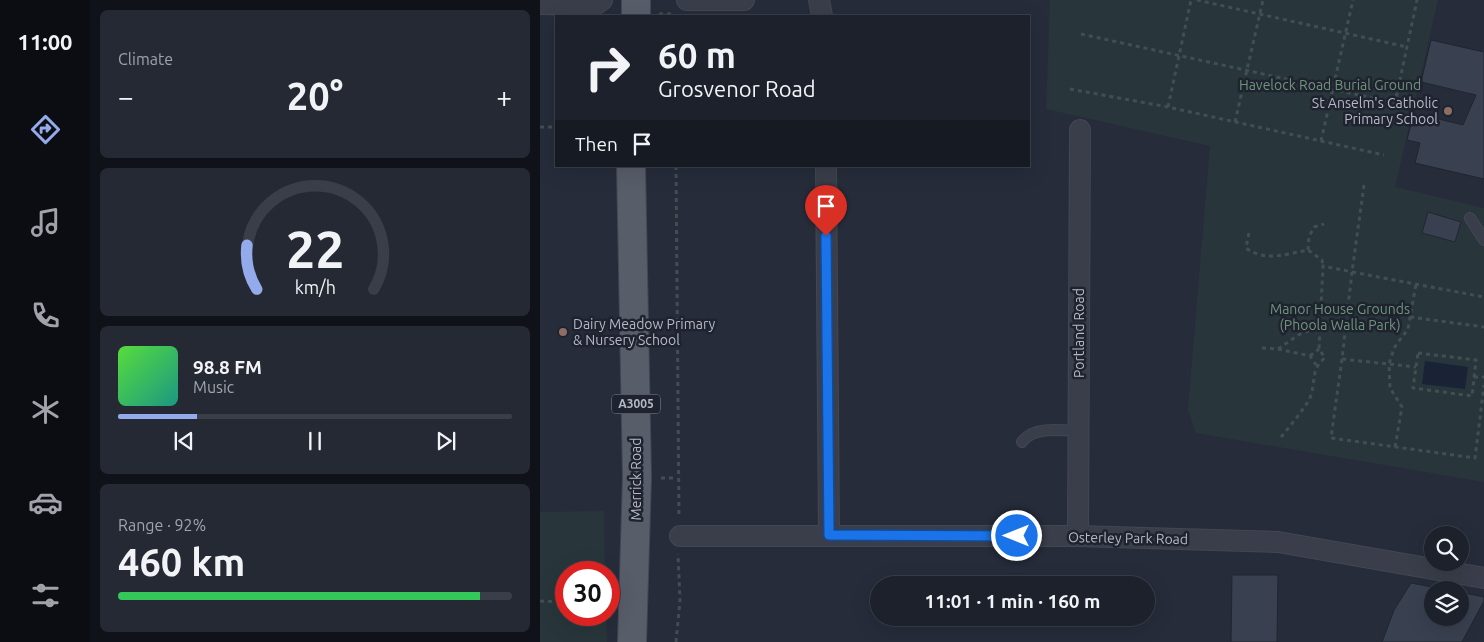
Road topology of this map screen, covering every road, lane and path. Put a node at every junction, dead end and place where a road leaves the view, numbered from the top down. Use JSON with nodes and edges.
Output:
{"nodes":[{"id":1,"x":636,"y":0,"type":"edge"},
{"id":2,"x":687,"y":0,"type":"edge"},
{"id":3,"x":744,"y":0,"type":"edge"},
{"id":4,"x":819,"y":0,"type":"edge"},
{"id":5,"x":1191,"y":0,"type":"edge"},
{"id":6,"x":1197,"y":0,"type":"edge"},
{"id":7,"x":1263,"y":0,"type":"edge"},
{"id":8,"x":1353,"y":0,"type":"edge"},
{"id":9,"x":1418,"y":0,"type":"edge"},
{"id":10,"x":540,"y":4,"type":"edge"},
{"id":11,"x":608,"y":5,"type":"edge"},
{"id":12,"x":1260,"y":14,"type":"junction"},
{"id":13,"x":636,"y":15,"type":"edge"},
{"id":14,"x":822,"y":15,"type":"edge"},
{"id":15,"x":1081,"y":34,"type":"dead end"},
{"id":16,"x":1346,"y":34,"type":"junction"},
{"id":17,"x":1408,"y":47,"type":"junction"},
{"id":18,"x":1179,"y":55,"type":"junction"},
{"id":19,"x":1247,"y":70,"type":"junction"},
{"id":20,"x":1070,"y":89,"type":"dead end"},
{"id":21,"x":1333,"y":90,"type":"junction"},
{"id":22,"x":1168,"y":107,"type":"junction"},
{"id":23,"x":1235,"y":122,"type":"junction"},
{"id":24,"x":540,"y":127,"type":"edge"},
{"id":25,"x":555,"y":127,"type":"edge"},
{"id":26,"x":1080,"y":130,"type":"dead end"},
{"id":27,"x":1321,"y":141,"type":"junction"},
{"id":28,"x":1384,"y":155,"type":"dead end"},
{"id":29,"x":631,"y":167,"type":"edge"},
{"id":30,"x":676,"y":167,"type":"edge"},
{"id":31,"x":826,"y":167,"type":"edge"},
{"id":32,"x":1364,"y":185,"type":"dead end"},
{"id":33,"x":1470,"y":218,"type":"dead end"},
{"id":34,"x":1324,"y":224,"type":"dead end"},
{"id":35,"x":1249,"y":233,"type":"dead end"},
{"id":36,"x":1484,"y":240,"type":"edge"},
{"id":37,"x":1308,"y":250,"type":"junction"},
{"id":38,"x":1323,"y":266,"type":"junction"},
{"id":39,"x":1352,"y":272,"type":"junction"},
{"id":40,"x":1416,"y":284,"type":"junction"},
{"id":41,"x":1484,"y":297,"type":"edge"},
{"id":42,"x":1410,"y":317,"type":"junction"},
{"id":43,"x":1320,"y":327,"type":"junction"},
{"id":44,"x":1484,"y":327,"type":"edge"},
{"id":45,"x":1262,"y":348,"type":"dead end"},
{"id":46,"x":1278,"y":349,"type":"junction"},
{"id":47,"x":1318,"y":349,"type":"junction"},
{"id":48,"x":1310,"y":356,"type":"junction"},
{"id":49,"x":1342,"y":359,"type":"junction"},
{"id":50,"x":1316,"y":364,"type":"junction"},
{"id":51,"x":1389,"y":364,"type":"junction"},
{"id":52,"x":1416,"y":367,"type":"junction"},
{"id":53,"x":1474,"y":377,"type":"junction"},
{"id":54,"x":1484,"y":377,"type":"edge"},
{"id":55,"x":1484,"y":385,"type":"edge"},
{"id":56,"x":1078,"y":431,"type":"junction"},
{"id":57,"x":1281,"y":437,"type":"dead end"},
{"id":58,"x":1022,"y":442,"type":"dead end"},
{"id":59,"x":1395,"y":447,"type":"junction"},
{"id":60,"x":656,"y":478,"type":"dead end"},
{"id":61,"x":677,"y":478,"type":"junction"},
{"id":62,"x":678,"y":509,"type":"dead end"},
{"id":63,"x":829,"y":535,"type":"junction"},
{"id":64,"x":680,"y":536,"type":"dead end"},
{"id":65,"x":1078,"y":536,"type":"junction"},
{"id":66,"x":678,"y":558,"type":"dead end"},
{"id":67,"x":1484,"y":578,"type":"edge"},
{"id":68,"x":540,"y":601,"type":"edge"},
{"id":69,"x":555,"y":602,"type":"edge"},
{"id":70,"x":632,"y":642,"type":"edge"},
{"id":71,"x":676,"y":642,"type":"edge"}],
"edges":[{"from":1,"to":13,"type":"main road"},
{"from":2,"to":3,"type":"street"},
{"from":4,"to":14,"type":"street"},
{"from":5,"to":18,"type":"path"},
{"from":6,"to":12,"type":"path"},
{"from":7,"to":12,"type":"path"},
{"from":8,"to":16,"type":"path"},
{"from":9,"to":17,"type":"path"},
{"from":10,"to":11,"type":"street"},
{"from":12,"to":16,"type":"path"},
{"from":12,"to":19,"type":"path"},
{"from":15,"to":18,"type":"path"},
{"from":16,"to":17,"type":"path"},
{"from":16,"to":21,"type":"path"},
{"from":17,"to":21,"type":"path"},
{"from":18,"to":19,"type":"path"},
{"from":18,"to":22,"type":"path"},
{"from":19,"to":21,"type":"path"},
{"from":19,"to":23,"type":"path"},
{"from":20,"to":22,"type":"path"},
{"from":21,"to":27,"type":"path"},
{"from":22,"to":23,"type":"path"},
{"from":23,"to":27,"type":"path"},
{"from":24,"to":25,"type":"path"},
{"from":26,"to":56,"type":"street","name":"Portland Road"},
{"from":27,"to":28,"type":"path"},
{"from":29,"to":70,"type":"main road","name":"Merrick Road","number":"A3005"},
{"from":30,"to":61,"type":"path"},
{"from":31,"to":63,"type":"street"},
{"from":32,"to":39,"type":"path"},
{"from":33,"to":36,"type":"lane"},
{"from":34,"to":37,"type":"path"},
{"from":35,"to":37,"type":"path"},
{"from":37,"to":38,"type":"path"},
{"from":38,"to":39,"type":"path"},
{"from":38,"to":43,"type":"path"},
{"from":39,"to":40,"type":"path"},
{"from":39,"to":49,"type":"path"},
{"from":40,"to":41,"type":"path"},
{"from":40,"to":42,"type":"path"},
{"from":42,"to":44,"type":"path"},
{"from":42,"to":51,"type":"path"},
{"from":43,"to":46,"type":"path"},
{"from":43,"to":47,"type":"path"},
{"from":45,"to":46,"type":"path"},
{"from":46,"to":48,"type":"path"},
{"from":47,"to":48,"type":"path"},
{"from":47,"to":50,"type":"path"},
{"from":48,"to":50,"type":"path"},
{"from":49,"to":51,"type":"path"},
{"from":49,"to":59,"type":"path"},
{"from":50,"to":57,"type":"path"},
{"from":51,"to":52,"type":"path"},
{"from":51,"to":59,"type":"path"},
{"from":52,"to":53,"type":"path"},
{"from":52,"to":53,"type":"path"},
{"from":53,"to":54,"type":"path"},
{"from":55,"to":59,"type":"path"},
{"from":56,"to":58,"type":"lane"},
{"from":56,"to":65,"type":"street","name":"Portland Road"},
{"from":60,"to":61,"type":"path"},
{"from":61,"to":62,"type":"path"},
{"from":63,"to":64,"type":"street","name":"Osterley Park Road"},
{"from":63,"to":65,"type":"street","name":"Osterley Park Road"},
{"from":65,"to":67,"type":"street","name":"Osterley Park Road"},
{"from":66,"to":71,"type":"path"},
{"from":68,"to":69,"type":"path"}]}
